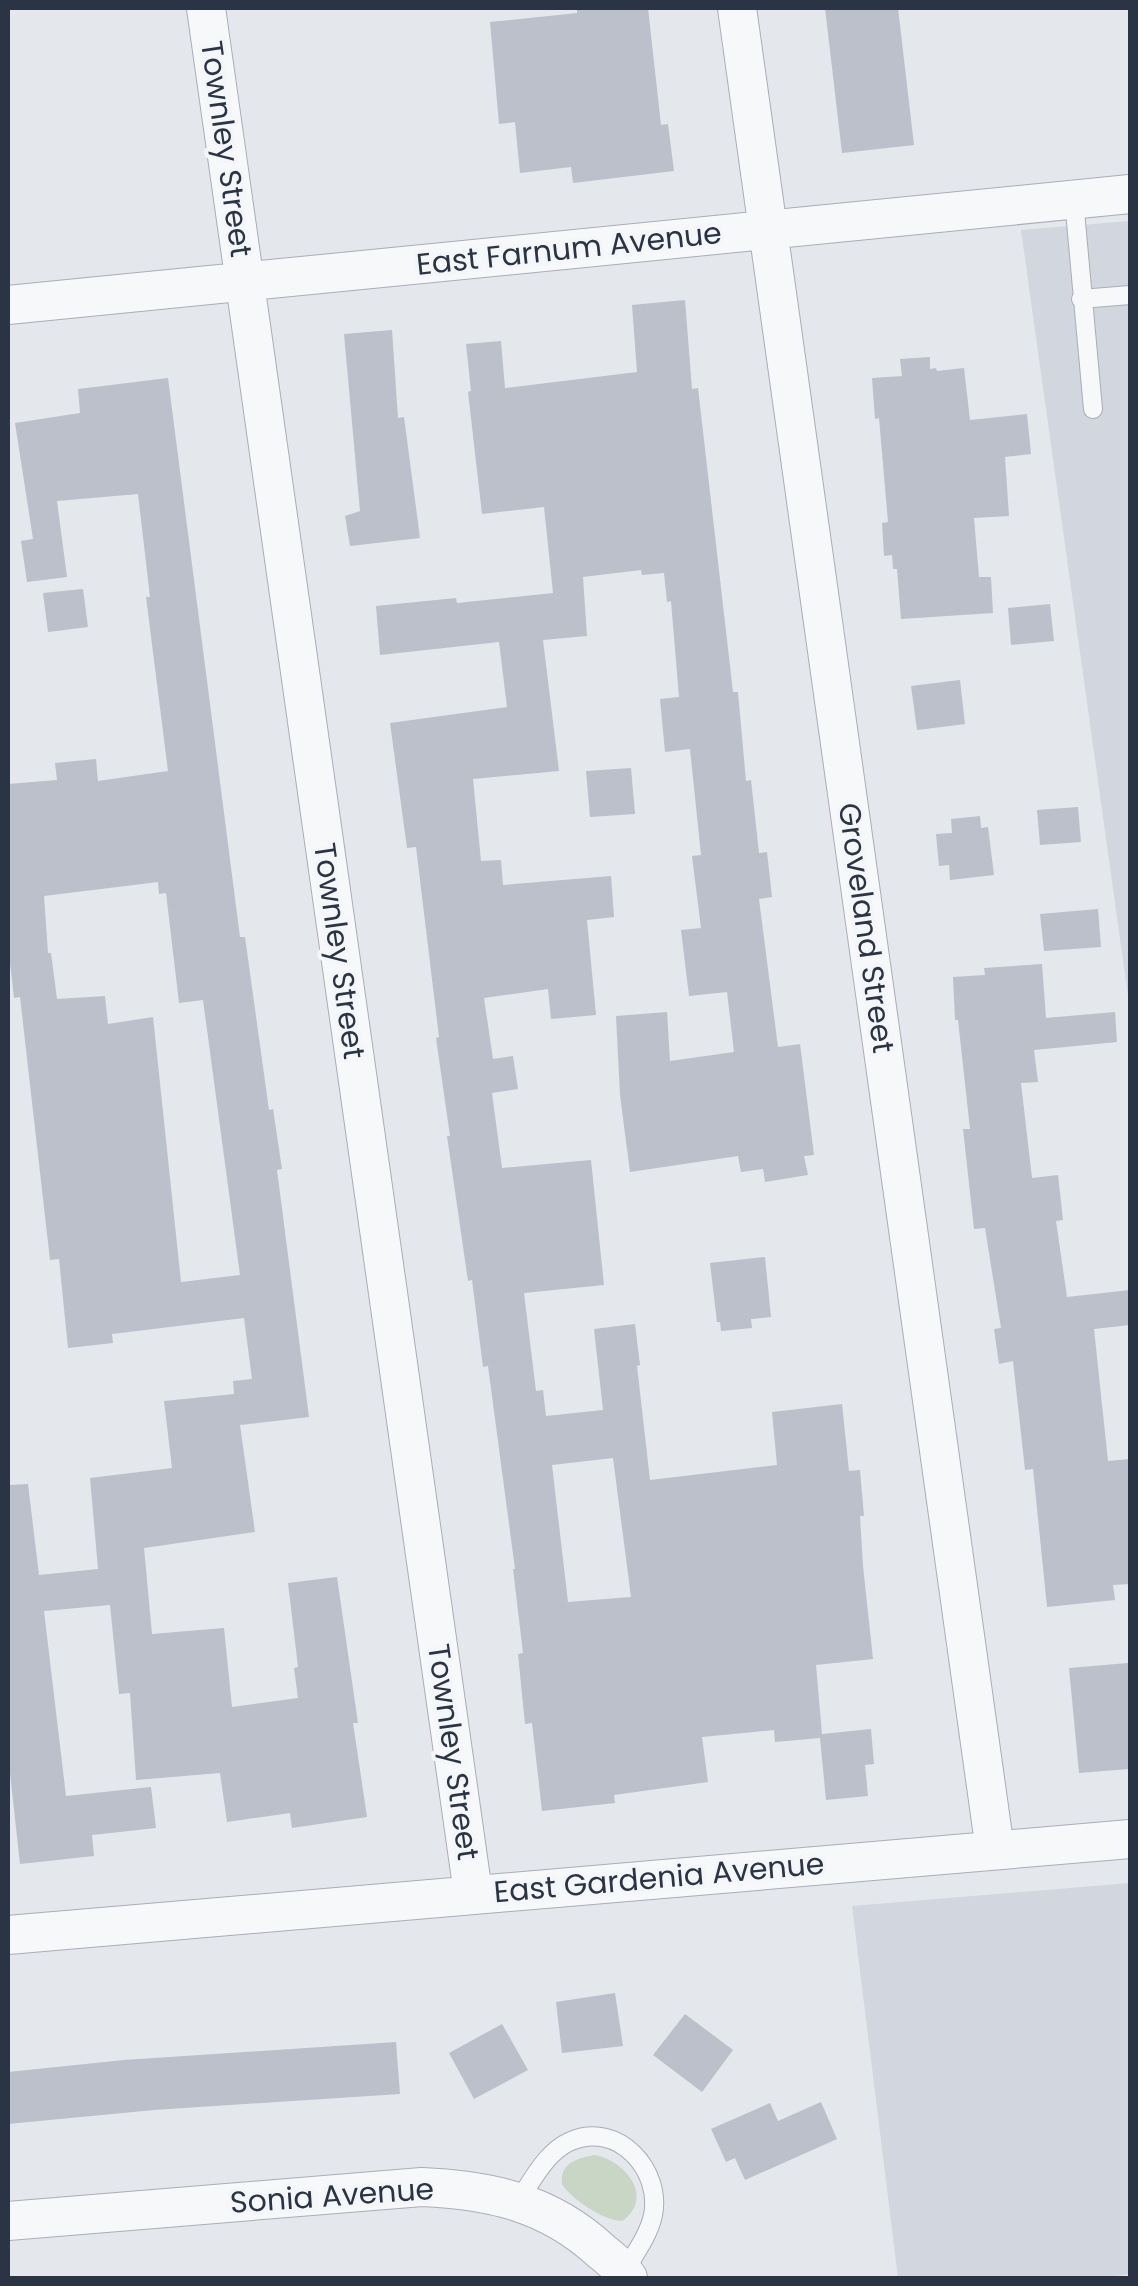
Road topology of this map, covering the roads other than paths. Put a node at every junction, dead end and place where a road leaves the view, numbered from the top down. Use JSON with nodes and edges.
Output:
{"nodes":[{"id":1,"x":206,"y":8,"type":"edge"},
{"id":2,"x":737,"y":8,"type":"edge"},
{"id":3,"x":1130,"y":194,"type":"edge"},
{"id":4,"x":1074,"y":200,"type":"junction"},
{"id":5,"x":768,"y":229,"type":"junction"},
{"id":6,"x":244,"y":282,"type":"junction"},
{"id":7,"x":1130,"y":296,"type":"edge"},
{"id":8,"x":1081,"y":299,"type":"junction"},
{"id":9,"x":8,"y":305,"type":"edge"},
{"id":10,"x":1093,"y":410,"type":"dead end"},
{"id":11,"x":1130,"y":1839,"type":"edge"},
{"id":12,"x":995,"y":1850,"type":"junction"},
{"id":13,"x":473,"y":1894,"type":"junction"},
{"id":14,"x":8,"y":1935,"type":"edge"},
{"id":15,"x":520,"y":2200,"type":"junction"},
{"id":16,"x":8,"y":2221,"type":"edge"},
{"id":17,"x":626,"y":2275,"type":"edge"}],
"edges":[{"from":1,"to":6,"type":"street","name":"Townley Street"},
{"from":2,"to":5,"type":"street","name":"Groveland Street"},
{"from":3,"to":4,"type":"street","name":"East Farnum Avenue"},
{"from":4,"to":5,"type":"street","name":"East Farnum Avenue"},
{"from":4,"to":8,"type":"lane"},
{"from":5,"to":6,"type":"street","name":"East Farnum Avenue"},
{"from":5,"to":12,"type":"street","name":"Groveland Street"},
{"from":6,"to":9,"type":"street","name":"East Farnum Avenue"},
{"from":6,"to":13,"type":"street","name":"Townley Street"},
{"from":7,"to":8,"type":"lane"},
{"from":8,"to":10,"type":"lane"},
{"from":11,"to":12,"type":"street","name":"East Gardenia Avenue"},
{"from":12,"to":13,"type":"street","name":"East Gardenia Avenue"},
{"from":13,"to":14,"type":"street","name":"East Gardenia Avenue"},
{"from":15,"to":16,"type":"street","name":"Sonia Avenue"},
{"from":15,"to":17,"type":"street","name":"Sonia Avenue"},
{"from":15,"to":17,"type":"lane"}]}
